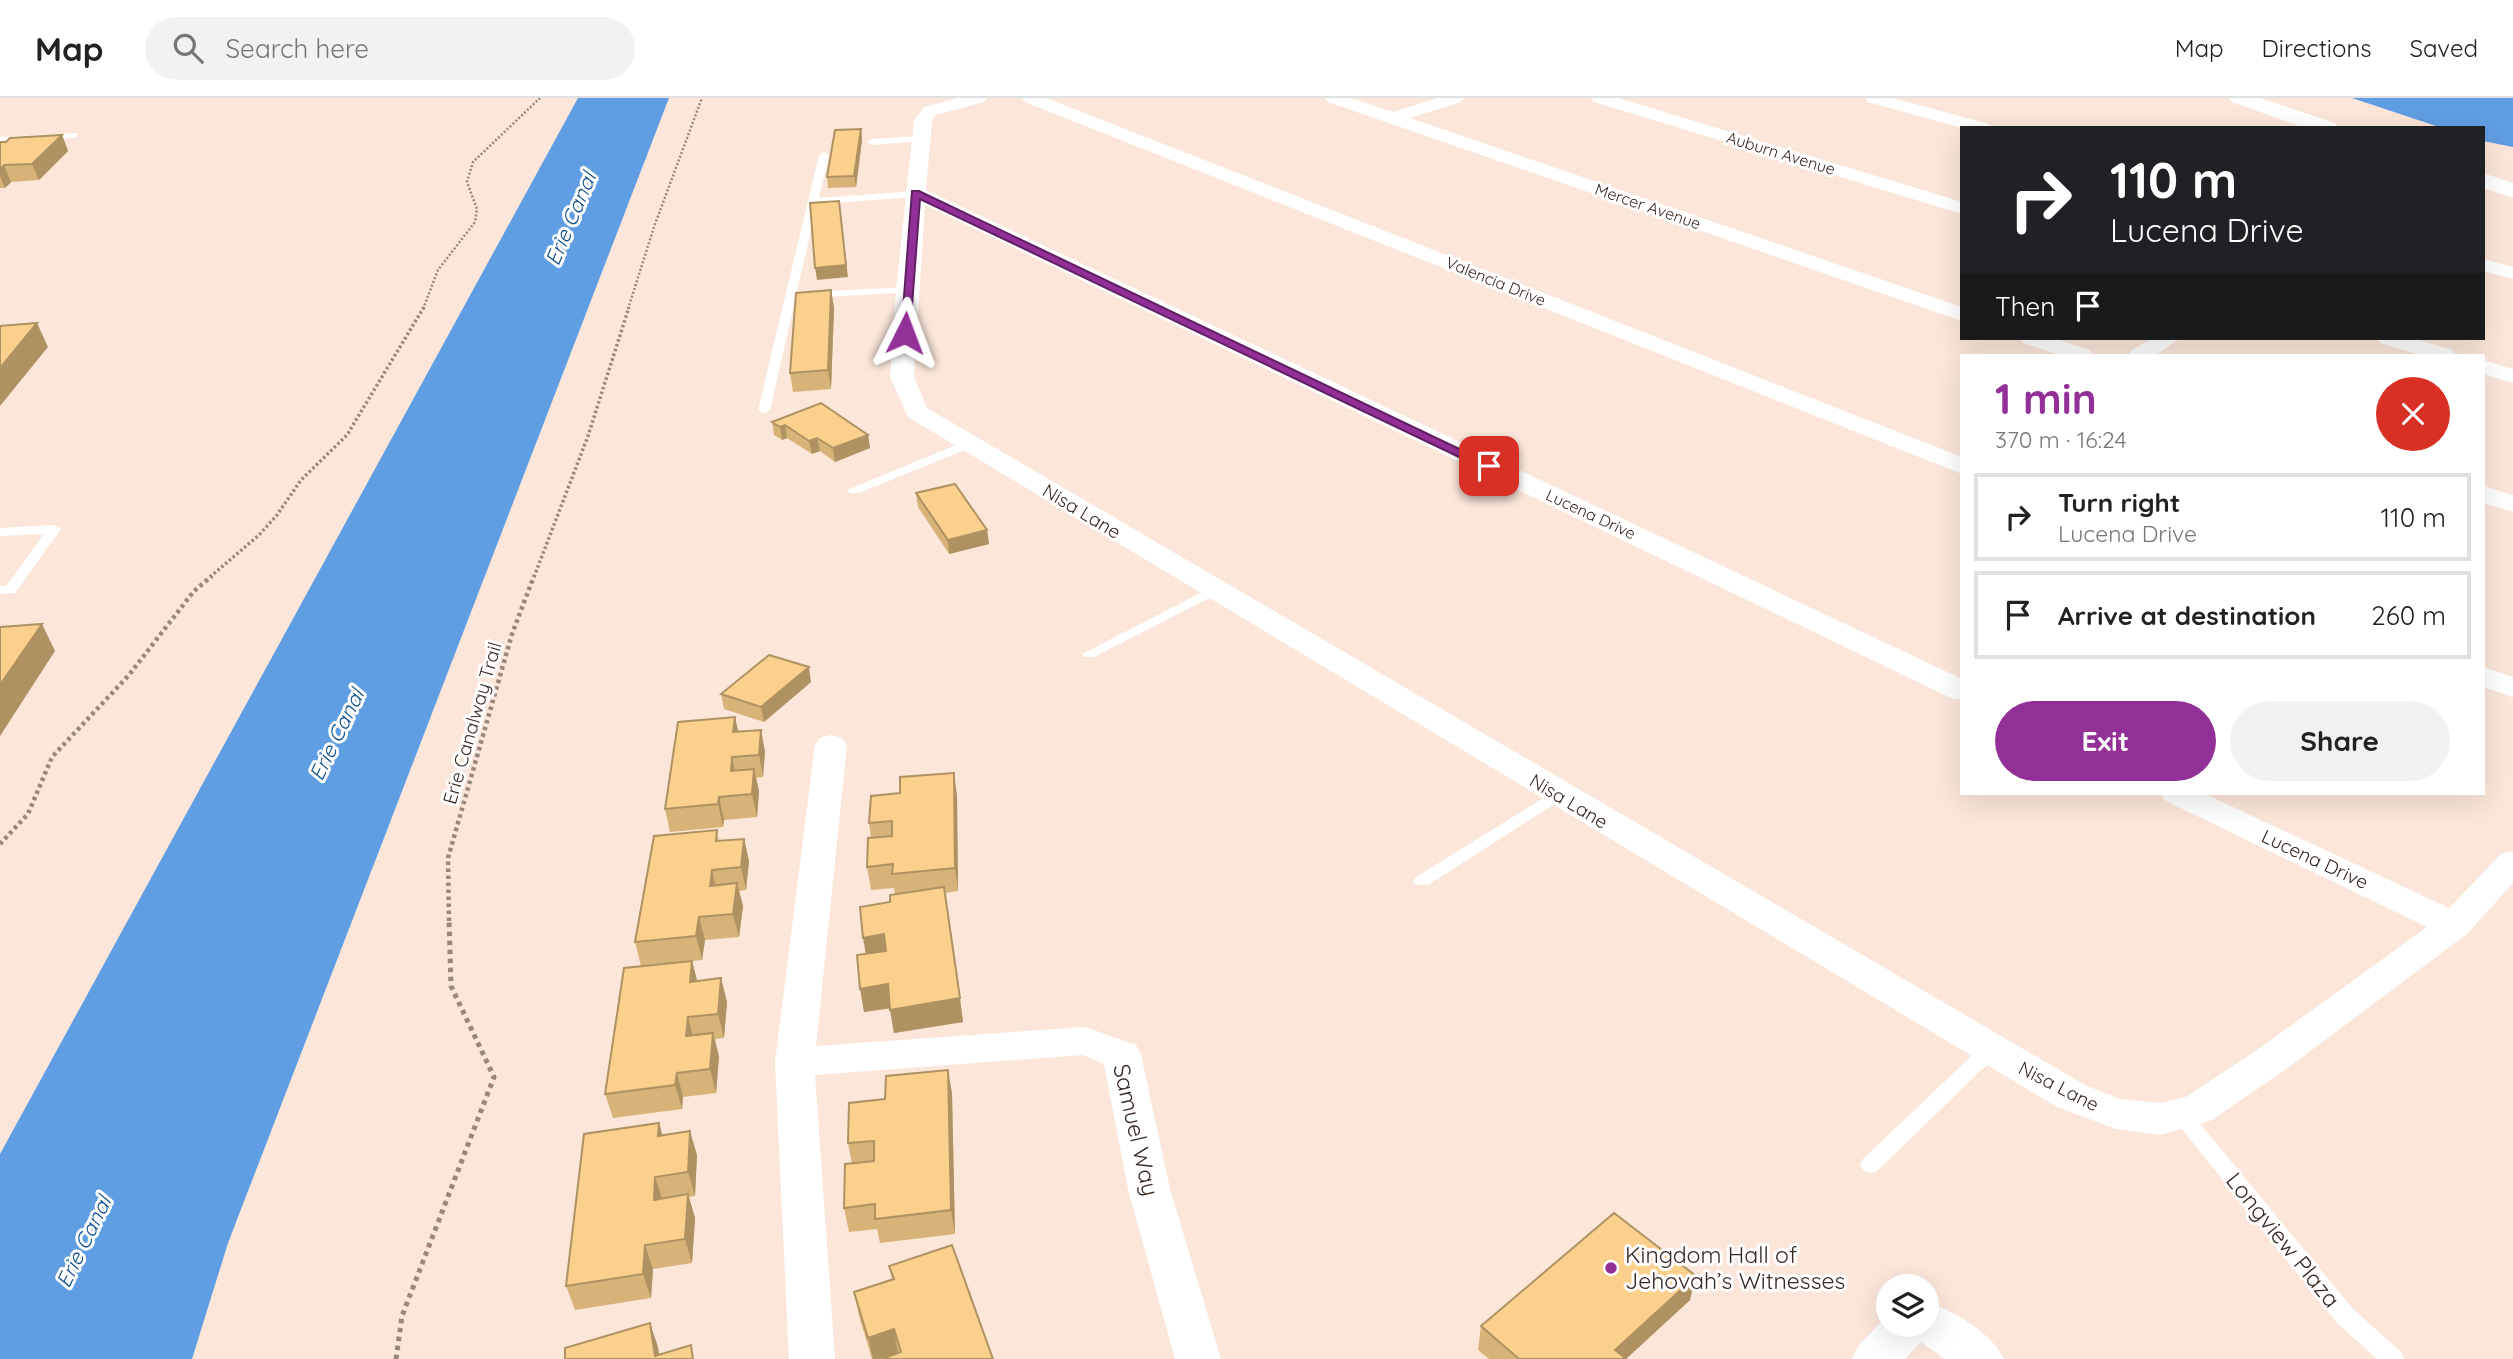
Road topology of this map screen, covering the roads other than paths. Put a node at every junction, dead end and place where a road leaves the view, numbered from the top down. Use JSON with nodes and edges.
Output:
{"nodes":[{"id":1,"x":978,"y":98,"type":"edge"},
{"id":2,"x":1031,"y":98,"type":"edge"},
{"id":3,"x":1334,"y":98,"type":"edge"},
{"id":4,"x":1455,"y":98,"type":"edge"},
{"id":5,"x":1600,"y":98,"type":"edge"},
{"id":6,"x":1874,"y":98,"type":"edge"},
{"id":7,"x":2239,"y":98,"type":"edge"},
{"id":8,"x":1393,"y":118,"type":"junction"},
{"id":9,"x":1976,"y":126,"type":"edge"},
{"id":10,"x":2321,"y":126,"type":"edge"},
{"id":11,"x":74,"y":135,"type":"dead end"},
{"id":12,"x":921,"y":139,"type":"junction"},
{"id":13,"x":0,"y":140,"type":"edge"},
{"id":14,"x":872,"y":142,"type":"dead end"},
{"id":15,"x":824,"y":155,"type":"dead end"},
{"id":16,"x":2485,"y":181,"type":"edge"},
{"id":17,"x":2513,"y":191,"type":"edge"},
{"id":18,"x":916,"y":194,"type":"junction"},
{"id":19,"x":813,"y":201,"type":"junction"},
{"id":20,"x":1960,"y":207,"type":"edge"},
{"id":21,"x":2485,"y":266,"type":"edge"},
{"id":22,"x":2513,"y":273,"type":"edge"},
{"id":23,"x":907,"y":290,"type":"junction"},
{"id":24,"x":790,"y":296,"type":"junction"},
{"id":25,"x":1960,"y":313,"type":"edge"},
{"id":26,"x":2037,"y":340,"type":"edge"},
{"id":27,"x":2166,"y":340,"type":"edge"},
{"id":28,"x":2395,"y":340,"type":"edge"},
{"id":29,"x":2079,"y":354,"type":"edge"},
{"id":30,"x":2142,"y":354,"type":"edge"},
{"id":31,"x":2442,"y":354,"type":"edge"},
{"id":32,"x":2485,"y":368,"type":"edge"},
{"id":33,"x":2513,"y":376,"type":"edge"},
{"id":34,"x":764,"y":410,"type":"dead end"},
{"id":35,"x":968,"y":444,"type":"junction"},
{"id":36,"x":1960,"y":465,"type":"edge"},
{"id":37,"x":854,"y":490,"type":"dead end"},
{"id":38,"x":2485,"y":495,"type":"edge"},
{"id":39,"x":2513,"y":504,"type":"edge"},
{"id":40,"x":0,"y":533,"type":"edge"},
{"id":41,"x":0,"y":590,"type":"edge"},
{"id":42,"x":1214,"y":590,"type":"junction"},
{"id":43,"x":1089,"y":654,"type":"dead end"},
{"id":44,"x":2485,"y":677,"type":"edge"},
{"id":45,"x":2513,"y":688,"type":"edge"},
{"id":46,"x":1960,"y":690,"type":"edge"},
{"id":47,"x":831,"y":745,"type":"dead end"},
{"id":48,"x":1558,"y":794,"type":"junction"},
{"id":49,"x":2180,"y":795,"type":"edge"},
{"id":50,"x":2513,"y":862,"type":"edge"},
{"id":51,"x":1422,"y":881,"type":"dead end"},
{"id":52,"x":2454,"y":925,"type":"junction"},
{"id":53,"x":1990,"y":1050,"type":"junction"},
{"id":54,"x":795,"y":1062,"type":"junction"},
{"id":55,"x":2181,"y":1114,"type":"junction"},
{"id":56,"x":1870,"y":1165,"type":"dead end"},
{"id":57,"x":1939,"y":1329,"type":"edge"},
{"id":58,"x":1897,"y":1337,"type":"edge"},
{"id":59,"x":811,"y":1359,"type":"edge"},
{"id":60,"x":1198,"y":1359,"type":"edge"},
{"id":61,"x":1875,"y":1359,"type":"edge"},
{"id":62,"x":1981,"y":1359,"type":"edge"},
{"id":63,"x":2393,"y":1359,"type":"edge"}],
"edges":[{"from":1,"to":12,"type":"street","name":"Nisa Lane"},
{"from":2,"to":36,"type":"street","name":"Valencia Drive"},
{"from":3,"to":8,"type":"street","name":"Mercer Avenue"},
{"from":4,"to":8,"type":"street"},
{"from":5,"to":20,"type":"street","name":"Auburn Avenue"},
{"from":6,"to":9,"type":"street"},
{"from":7,"to":10,"type":"street"},
{"from":8,"to":25,"type":"street","name":"Mercer Avenue"},
{"from":11,"to":13,"type":"lane"},
{"from":12,"to":14,"type":"lane"},
{"from":12,"to":18,"type":"street","name":"Nisa Lane"},
{"from":15,"to":19,"type":"lane"},
{"from":16,"to":17,"type":"street"},
{"from":18,"to":19,"type":"lane"},
{"from":18,"to":23,"type":"street","name":"Nisa Lane"},
{"from":18,"to":46,"type":"street","name":"Lucena Drive"},
{"from":19,"to":24,"type":"lane"},
{"from":21,"to":22,"type":"street"},
{"from":23,"to":24,"type":"lane"},
{"from":23,"to":35,"type":"street","name":"Nisa Lane"},
{"from":24,"to":34,"type":"lane"},
{"from":26,"to":29,"type":"street"},
{"from":27,"to":30,"type":"street"},
{"from":28,"to":31,"type":"street"},
{"from":32,"to":33,"type":"street"},
{"from":35,"to":37,"type":"lane"},
{"from":35,"to":42,"type":"street","name":"Nisa Lane"},
{"from":38,"to":39,"type":"street"},
{"from":40,"to":41,"type":"lane"},
{"from":42,"to":43,"type":"lane"},
{"from":42,"to":48,"type":"street","name":"Nisa Lane"},
{"from":44,"to":45,"type":"street"},
{"from":47,"to":54,"type":"street"},
{"from":48,"to":51,"type":"lane"},
{"from":48,"to":53,"type":"street","name":"Nisa Lane"},
{"from":49,"to":52,"type":"street","name":"Lucena Drive"},
{"from":50,"to":52,"type":"street","name":"Nisa Lane"},
{"from":52,"to":55,"type":"street","name":"Nisa Lane"},
{"from":53,"to":55,"type":"street","name":"Nisa Lane"},
{"from":53,"to":56,"type":"lane"},
{"from":54,"to":59,"type":"street"},
{"from":54,"to":60,"type":"street","name":"Samuel Way"},
{"from":55,"to":63,"type":"lane","name":"Longview Plaza"},
{"from":57,"to":62,"type":"street"},
{"from":58,"to":61,"type":"street"}]}
